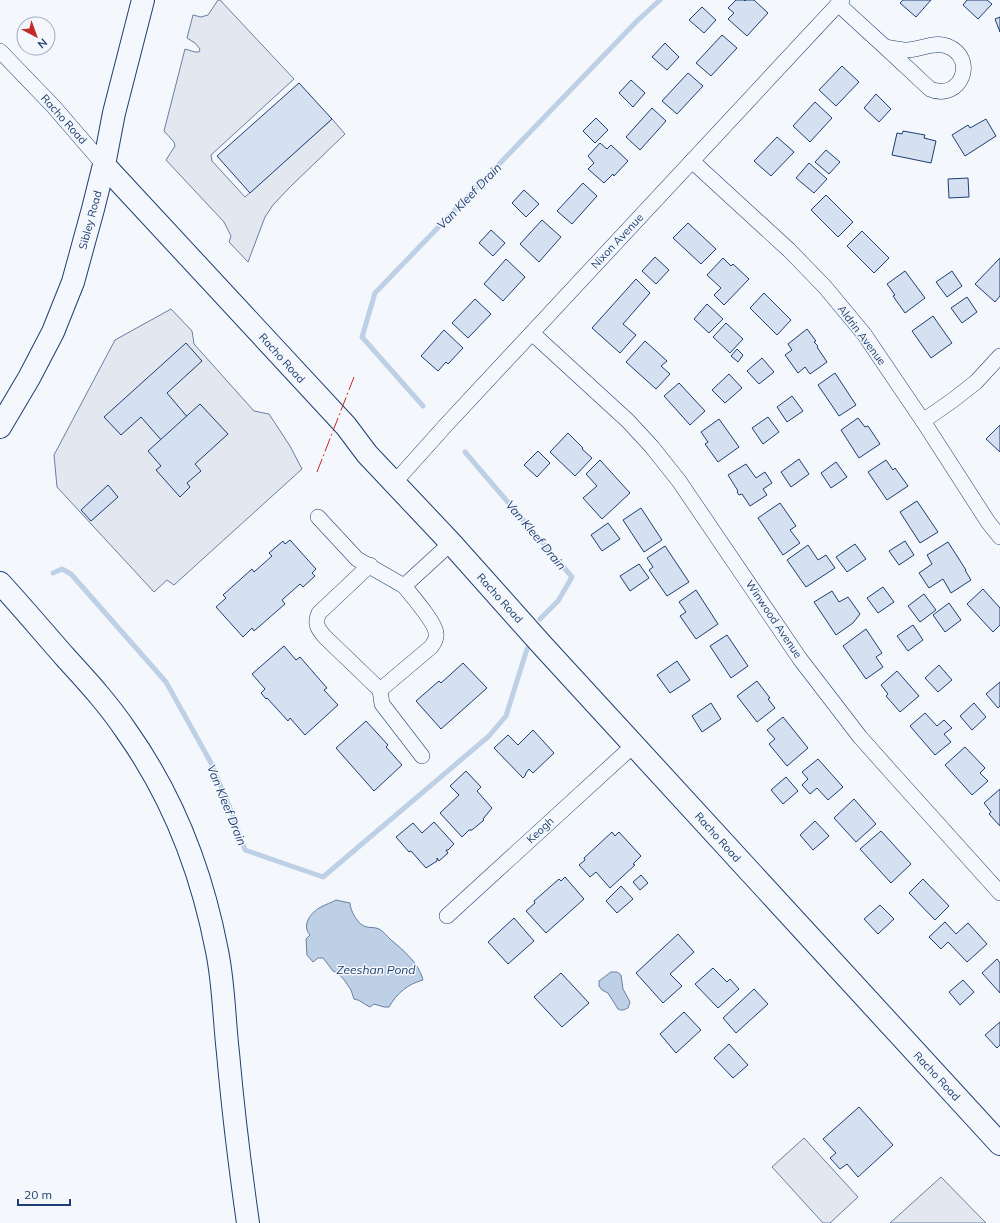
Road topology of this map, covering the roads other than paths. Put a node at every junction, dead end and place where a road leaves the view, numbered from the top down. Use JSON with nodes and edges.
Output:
{"nodes":[{"id":1,"x":143,"y":0,"type":"edge"},
{"id":2,"x":840,"y":2,"type":"edge"},
{"id":3,"x":886,"y":46,"type":"junction"},
{"id":4,"x":0,"y":51,"type":"edge"},
{"id":5,"x":692,"y":161,"type":"junction"},
{"id":6,"x":104,"y":165,"type":"junction"},
{"id":7,"x":532,"y":333,"type":"junction"},
{"id":8,"x":1000,"y":356,"type":"edge"},
{"id":9,"x":922,"y":421,"type":"junction"},
{"id":10,"x":0,"y":427,"type":"edge"},
{"id":11,"x":394,"y":484,"type":"junction"},
{"id":12,"x":318,"y":517,"type":"dead end"},
{"id":13,"x":1000,"y":537,"type":"edge"},
{"id":14,"x":451,"y":543,"type":"junction"},
{"id":15,"x":370,"y":566,"type":"junction"},
{"id":16,"x":0,"y":583,"type":"edge"},
{"id":17,"x":404,"y":586,"type":"junction"},
{"id":18,"x":380,"y":690,"type":"junction"},
{"id":19,"x":634,"y":745,"type":"junction"},
{"id":20,"x":422,"y":756,"type":"dead end"},
{"id":21,"x":1000,"y":893,"type":"edge"},
{"id":22,"x":447,"y":916,"type":"dead end"},
{"id":23,"x":1000,"y":1144,"type":"edge"},
{"id":24,"x":248,"y":1223,"type":"edge"}],
"edges":[{"from":1,"to":6,"type":"main road","name":"Sibley Road"},
{"from":2,"to":3,"type":"street"},
{"from":2,"to":5,"type":"street","name":"Nixon Avenue"},
{"from":3,"to":3,"type":"street"},
{"from":4,"to":6,"type":"street","name":"Racho Road"},
{"from":5,"to":7,"type":"street","name":"Nixon Avenue"},
{"from":5,"to":9,"type":"street","name":"Aldrin Avenue"},
{"from":6,"to":10,"type":"main road","name":"Sibley Road"},
{"from":6,"to":11,"type":"main road","name":"Racho Road"},
{"from":7,"to":11,"type":"street","name":"Nixon Avenue"},
{"from":7,"to":21,"type":"street","name":"Winwood Avenue"},
{"from":8,"to":9,"type":"street"},
{"from":9,"to":13,"type":"street","name":"Aldrin Avenue"},
{"from":11,"to":14,"type":"main road","name":"Racho Road"},
{"from":12,"to":15,"type":"street"},
{"from":14,"to":17,"type":"street"},
{"from":14,"to":19,"type":"main road","name":"Racho Road"},
{"from":15,"to":17,"type":"street"},
{"from":15,"to":18,"type":"street"},
{"from":16,"to":24,"type":"main road"},
{"from":17,"to":18,"type":"street"},
{"from":18,"to":20,"type":"street"},
{"from":19,"to":22,"type":"street","name":"Keogh"},
{"from":19,"to":23,"type":"main road","name":"Racho Road"}]}
